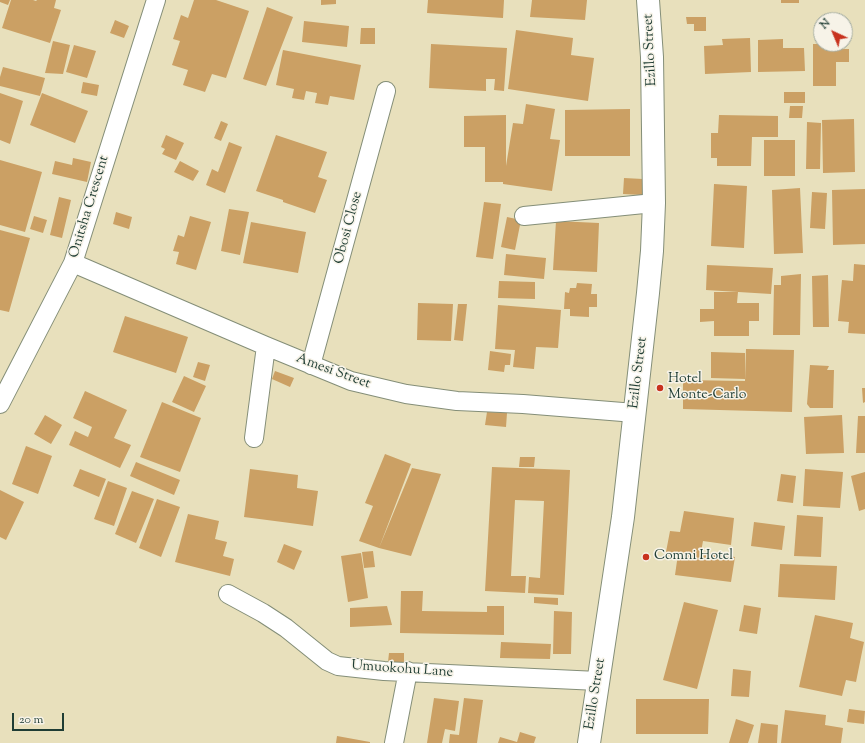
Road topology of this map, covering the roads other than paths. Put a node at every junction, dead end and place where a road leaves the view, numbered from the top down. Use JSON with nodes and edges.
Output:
{"nodes":[{"id":1,"x":156,"y":0,"type":"edge"},
{"id":2,"x":648,"y":0,"type":"edge"},
{"id":3,"x":386,"y":91,"type":"dead end"},
{"id":4,"x":654,"y":203,"type":"junction"},
{"id":5,"x":524,"y":216,"type":"dead end"},
{"id":6,"x":73,"y":263,"type":"junction"},
{"id":7,"x":266,"y":346,"type":"junction"},
{"id":8,"x":311,"y":365,"type":"junction"},
{"id":9,"x":0,"y":404,"type":"edge"},
{"id":10,"x":634,"y":413,"type":"junction"},
{"id":11,"x":254,"y":438,"type":"dead end"},
{"id":12,"x":228,"y":594,"type":"dead end"},
{"id":13,"x":408,"y":671,"type":"junction"},
{"id":14,"x":598,"y":681,"type":"junction"},
{"id":15,"x":394,"y":743,"type":"edge"},
{"id":16,"x":589,"y":743,"type":"edge"}],
"edges":[{"from":1,"to":6,"type":"street","name":"Onitsha Crescent"},
{"from":2,"to":4,"type":"street","name":"Ezillo Street"},
{"from":3,"to":8,"type":"street","name":"Obosi Close"},
{"from":4,"to":5,"type":"street"},
{"from":4,"to":10,"type":"street","name":"Ezillo Street"},
{"from":6,"to":7,"type":"street","name":"Amesi Street"},
{"from":6,"to":9,"type":"street","name":"Onitsha Crescent"},
{"from":7,"to":8,"type":"street","name":"Amesi Street"},
{"from":7,"to":11,"type":"street"},
{"from":8,"to":10,"type":"street","name":"Amesi Street"},
{"from":10,"to":14,"type":"street","name":"Ezillo Street"},
{"from":12,"to":13,"type":"street","name":"Umuokohu Lane"},
{"from":13,"to":14,"type":"street","name":"Umuokohu Lane"},
{"from":13,"to":15,"type":"street"},
{"from":14,"to":16,"type":"street","name":"Ezillo Street"}]}
